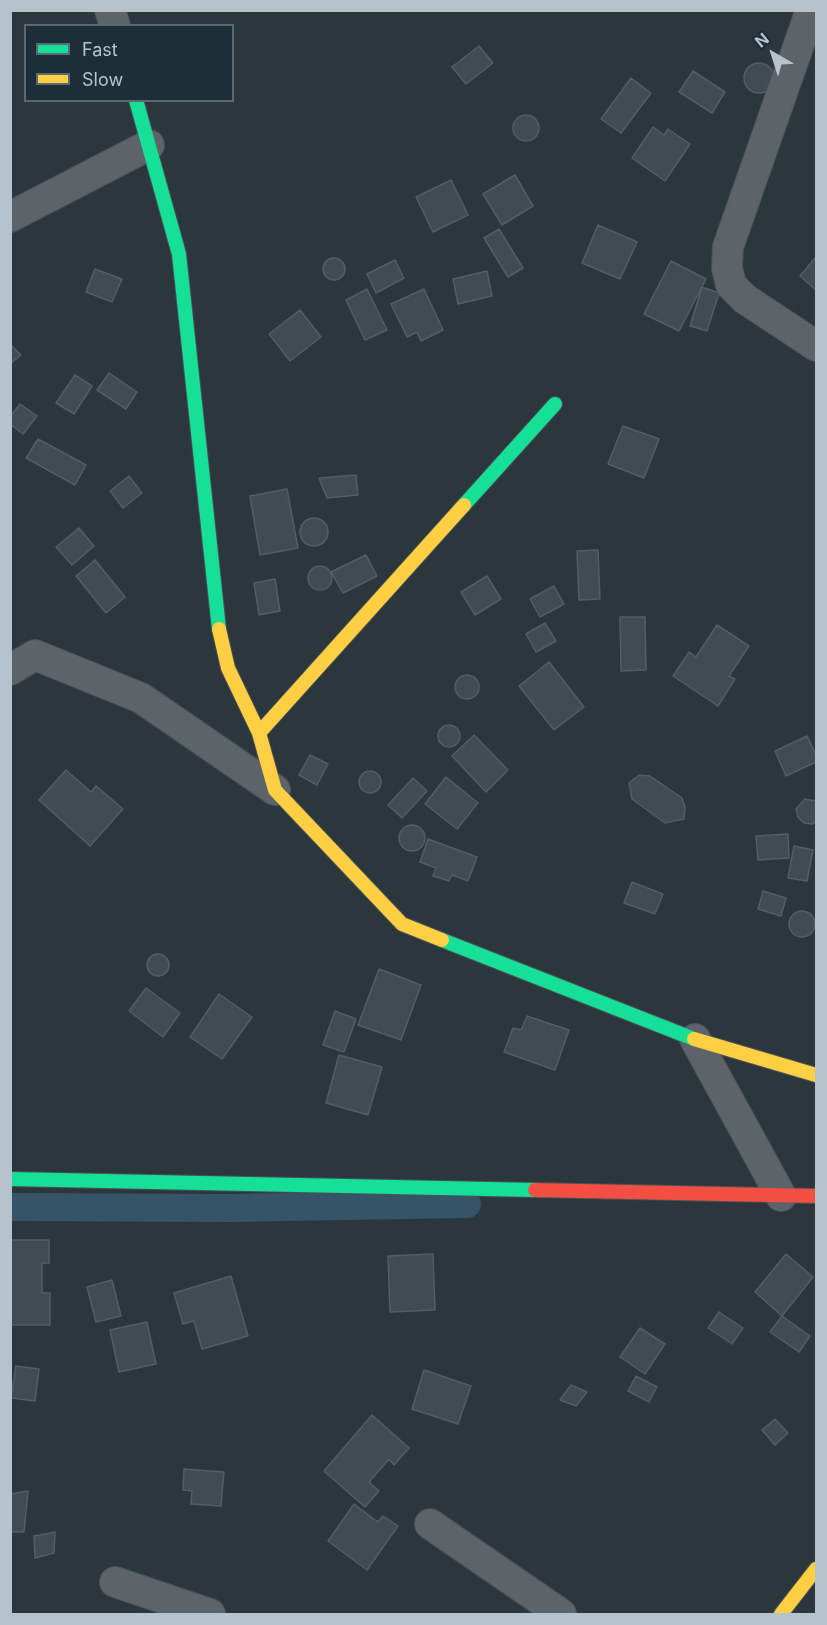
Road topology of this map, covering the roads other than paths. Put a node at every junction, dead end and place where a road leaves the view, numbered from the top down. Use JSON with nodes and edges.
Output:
{"nodes":[{"id":1,"x":811,"y":10,"type":"edge"},
{"id":2,"x":137,"y":102,"type":"edge"},
{"id":3,"x":149,"y":145,"type":"junction"},
{"id":4,"x":10,"y":217,"type":"edge"},
{"id":5,"x":816,"y":346,"type":"edge"},
{"id":6,"x":555,"y":404,"type":"dead end"},
{"id":7,"x":19,"y":656,"type":"edge"},
{"id":8,"x":259,"y":732,"type":"junction"},
{"id":9,"x":275,"y":790,"type":"junction"},
{"id":10,"x":695,"y":1039,"type":"junction"},
{"id":11,"x":816,"y":1075,"type":"edge"},
{"id":12,"x":10,"y":1179,"type":"edge"},
{"id":13,"x":781,"y":1196,"type":"junction"},
{"id":14,"x":816,"y":1196,"type":"edge"},
{"id":15,"x":430,"y":1524,"type":"dead end"},
{"id":16,"x":816,"y":1569,"type":"edge"},
{"id":17,"x":115,"y":1582,"type":"dead end"},
{"id":18,"x":210,"y":1614,"type":"edge"},
{"id":19,"x":561,"y":1614,"type":"edge"},
{"id":20,"x":781,"y":1614,"type":"edge"}],
"edges":[{"from":1,"to":5,"type":"street"},
{"from":2,"to":3,"type":"street"},
{"from":3,"to":4,"type":"street"},
{"from":3,"to":8,"type":"street"},
{"from":6,"to":8,"type":"street"},
{"from":7,"to":9,"type":"street"},
{"from":8,"to":9,"type":"street"},
{"from":9,"to":10,"type":"street"},
{"from":10,"to":11,"type":"street"},
{"from":10,"to":13,"type":"street"},
{"from":12,"to":13,"type":"street"},
{"from":13,"to":14,"type":"street"},
{"from":15,"to":19,"type":"street"},
{"from":16,"to":20,"type":"street"},
{"from":17,"to":18,"type":"street"}]}
